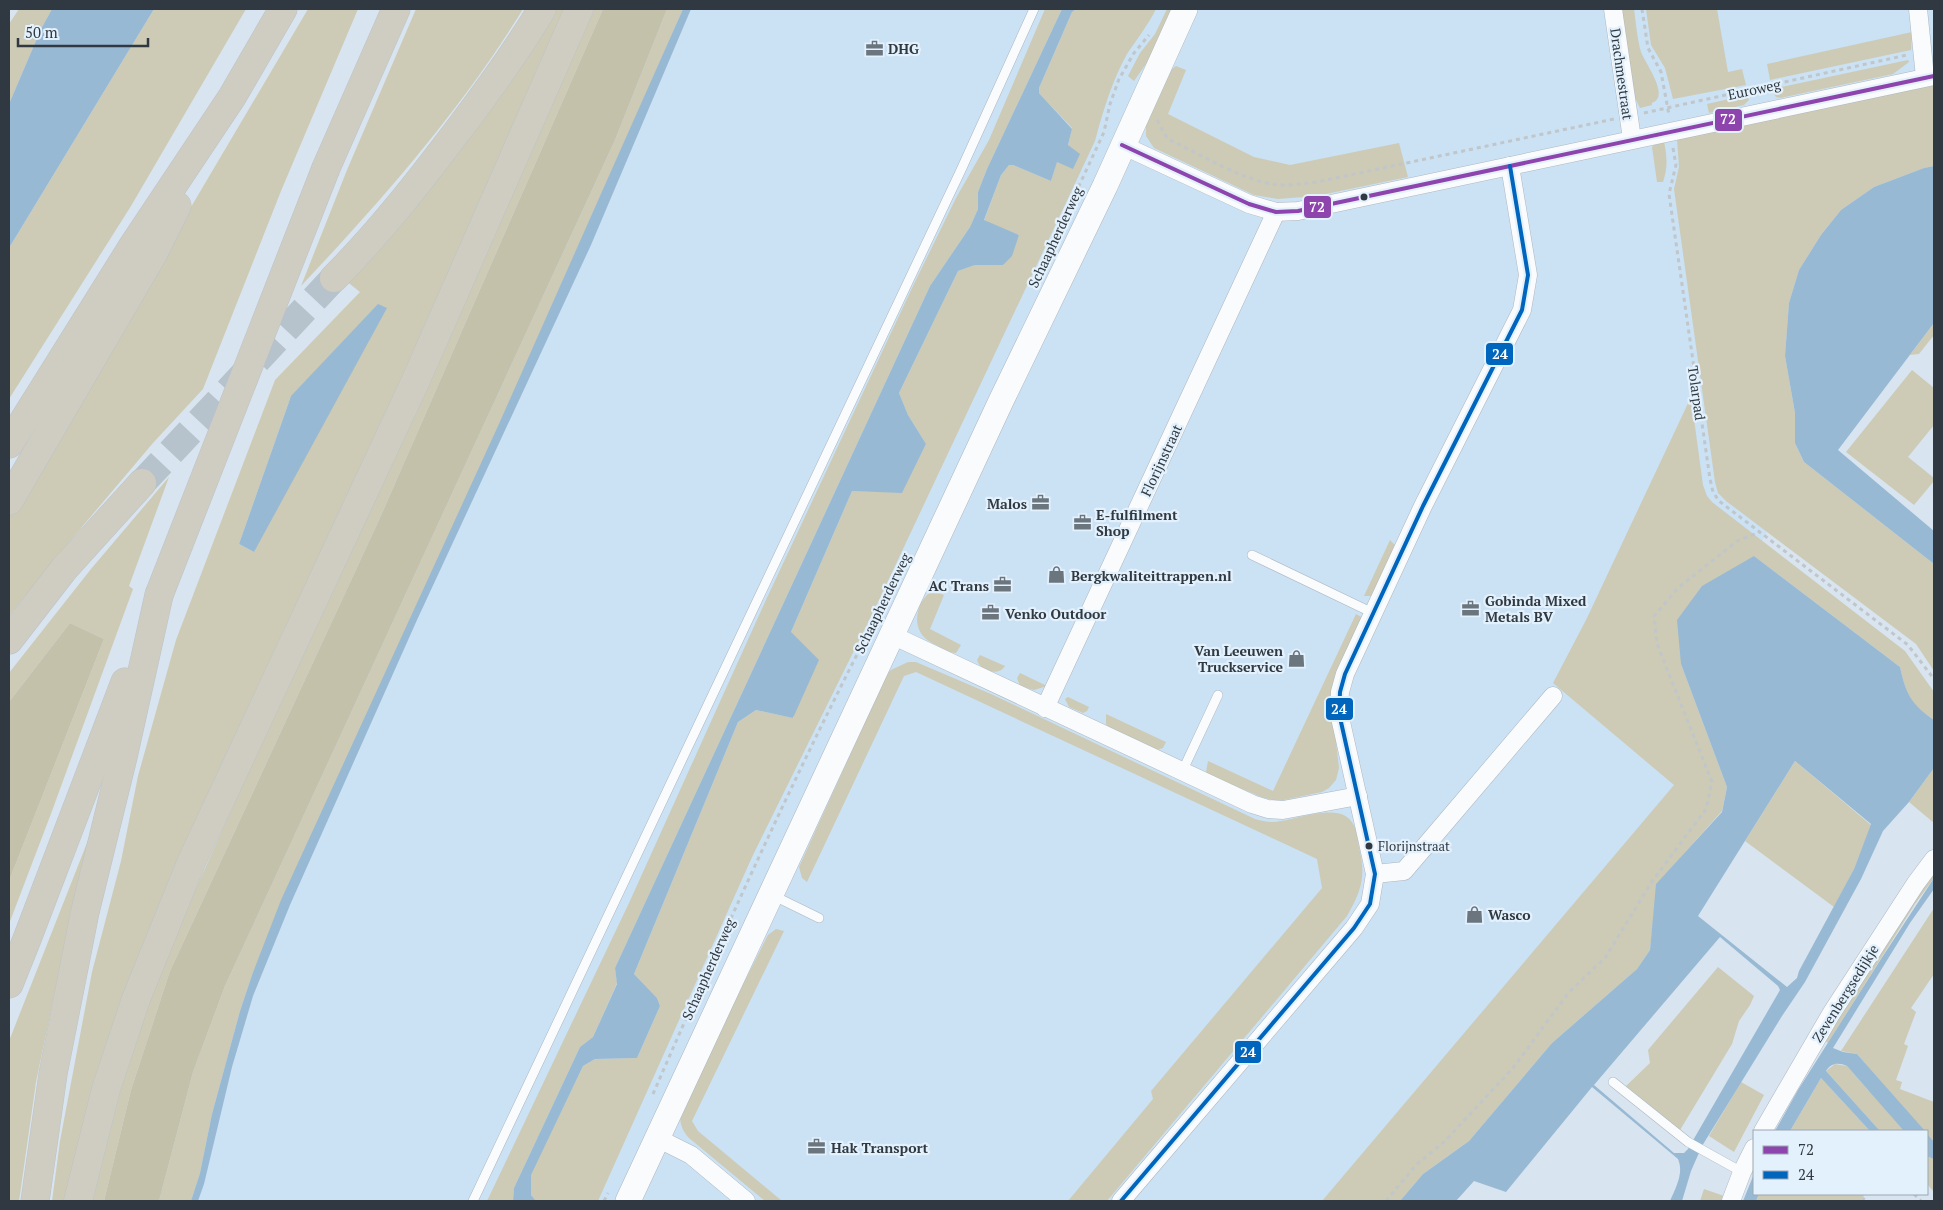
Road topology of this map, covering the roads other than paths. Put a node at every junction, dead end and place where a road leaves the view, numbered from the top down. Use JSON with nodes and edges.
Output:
{"nodes":[{"id":1,"x":283,"y":9,"type":"edge"},
{"id":2,"x":396,"y":9,"type":"edge"},
{"id":3,"x":542,"y":9,"type":"edge"},
{"id":4,"x":579,"y":9,"type":"edge"},
{"id":5,"x":1034,"y":9,"type":"edge"},
{"id":6,"x":1185,"y":9,"type":"edge"},
{"id":7,"x":1613,"y":9,"type":"edge"},
{"id":8,"x":1924,"y":16,"type":"edge"},
{"id":9,"x":1930,"y":77,"type":"edge"},
{"id":10,"x":232,"y":97,"type":"junction"},
{"id":11,"x":1632,"y":139,"type":"junction"},
{"id":12,"x":1122,"y":145,"type":"junction"},
{"id":13,"x":1510,"y":166,"type":"junction"},
{"id":14,"x":1276,"y":212,"type":"junction"},
{"id":15,"x":334,"y":278,"type":"tunnel mouth"},
{"id":16,"x":9,"y":444,"type":"edge"},
{"id":17,"x":142,"y":483,"type":"tunnel mouth"},
{"id":18,"x":9,"y":501,"type":"edge"},
{"id":19,"x":1252,"y":555,"type":"dead end"},
{"id":20,"x":159,"y":594,"type":"junction"},
{"id":21,"x":1374,"y":613,"type":"junction"},
{"id":22,"x":892,"y":635,"type":"junction"},
{"id":23,"x":9,"y":640,"type":"edge"},
{"id":24,"x":1218,"y":695,"type":"dead end"},
{"id":25,"x":1553,"y":696,"type":"dead end"},
{"id":26,"x":1045,"y":708,"type":"junction"},
{"id":27,"x":1182,"y":772,"type":"junction"},
{"id":28,"x":1358,"y":796,"type":"junction"},
{"id":29,"x":1934,"y":859,"type":"edge"},
{"id":30,"x":1375,"y":874,"type":"junction"},
{"id":31,"x":771,"y":895,"type":"junction"},
{"id":32,"x":819,"y":918,"type":"dead end"},
{"id":33,"x":9,"y":984,"type":"edge"},
{"id":34,"x":1613,"y":1082,"type":"dead end"},
{"id":35,"x":1764,"y":1130,"type":"edge"},
{"id":36,"x":657,"y":1138,"type":"junction"},
{"id":37,"x":1753,"y":1150,"type":"edge"},
{"id":38,"x":1742,"y":1172,"type":"junction"},
{"id":39,"x":618,"y":1197,"type":"edge"},
{"id":40,"x":35,"y":1201,"type":"edge"},
{"id":41,"x":78,"y":1201,"type":"edge"},
{"id":42,"x":473,"y":1201,"type":"edge"},
{"id":43,"x":746,"y":1201,"type":"edge"},
{"id":44,"x":1121,"y":1201,"type":"edge"},
{"id":45,"x":1731,"y":1201,"type":"edge"}],
"edges":[{"from":1,"to":10,"type":"highway"},
{"from":2,"to":20,"type":"highway","bridge":true},
{"from":3,"to":15,"type":"highway"},
{"from":4,"to":41,"type":"highway"},
{"from":5,"to":42,"type":"lane"},
{"from":6,"to":12,"type":"street","name":"Schaapherderweg"},
{"from":7,"to":11,"type":"street","name":"Drachmestraat"},
{"from":8,"to":9,"type":"street"},
{"from":9,"to":11,"type":"street","name":"Euroweg"},
{"from":10,"to":16,"type":"highway"},
{"from":10,"to":18,"type":"highway"},
{"from":11,"to":13,"type":"street","name":"Euroweg"},
{"from":12,"to":14,"type":"street","name":"Euroweg"},
{"from":12,"to":22,"type":"street","name":"Schaapherderweg"},
{"from":13,"to":14,"type":"street","name":"Euroweg"},
{"from":13,"to":21,"type":"street"},
{"from":14,"to":26,"type":"street","name":"Florijnstraat"},
{"from":17,"to":23,"type":"highway"},
{"from":19,"to":21,"type":"lane"},
{"from":20,"to":33,"type":"highway"},
{"from":20,"to":40,"type":"highway"},
{"from":21,"to":28,"type":"street"},
{"from":22,"to":26,"type":"street"},
{"from":22,"to":31,"type":"street","name":"Schaapherderweg"},
{"from":24,"to":27,"type":"lane"},
{"from":25,"to":30,"type":"street"},
{"from":26,"to":27,"type":"street"},
{"from":27,"to":28,"type":"street"},
{"from":28,"to":30,"type":"street"},
{"from":29,"to":35,"type":"street","name":"Zevenbergsedijkje"},
{"from":30,"to":44,"type":"street"},
{"from":31,"to":32,"type":"lane"},
{"from":31,"to":36,"type":"street","name":"Schaapherderweg"},
{"from":34,"to":38,"type":"lane"},
{"from":36,"to":39,"type":"street","name":"Schaapherderweg"},
{"from":36,"to":43,"type":"street"},
{"from":37,"to":38,"type":"street"},
{"from":38,"to":45,"type":"street"}]}
